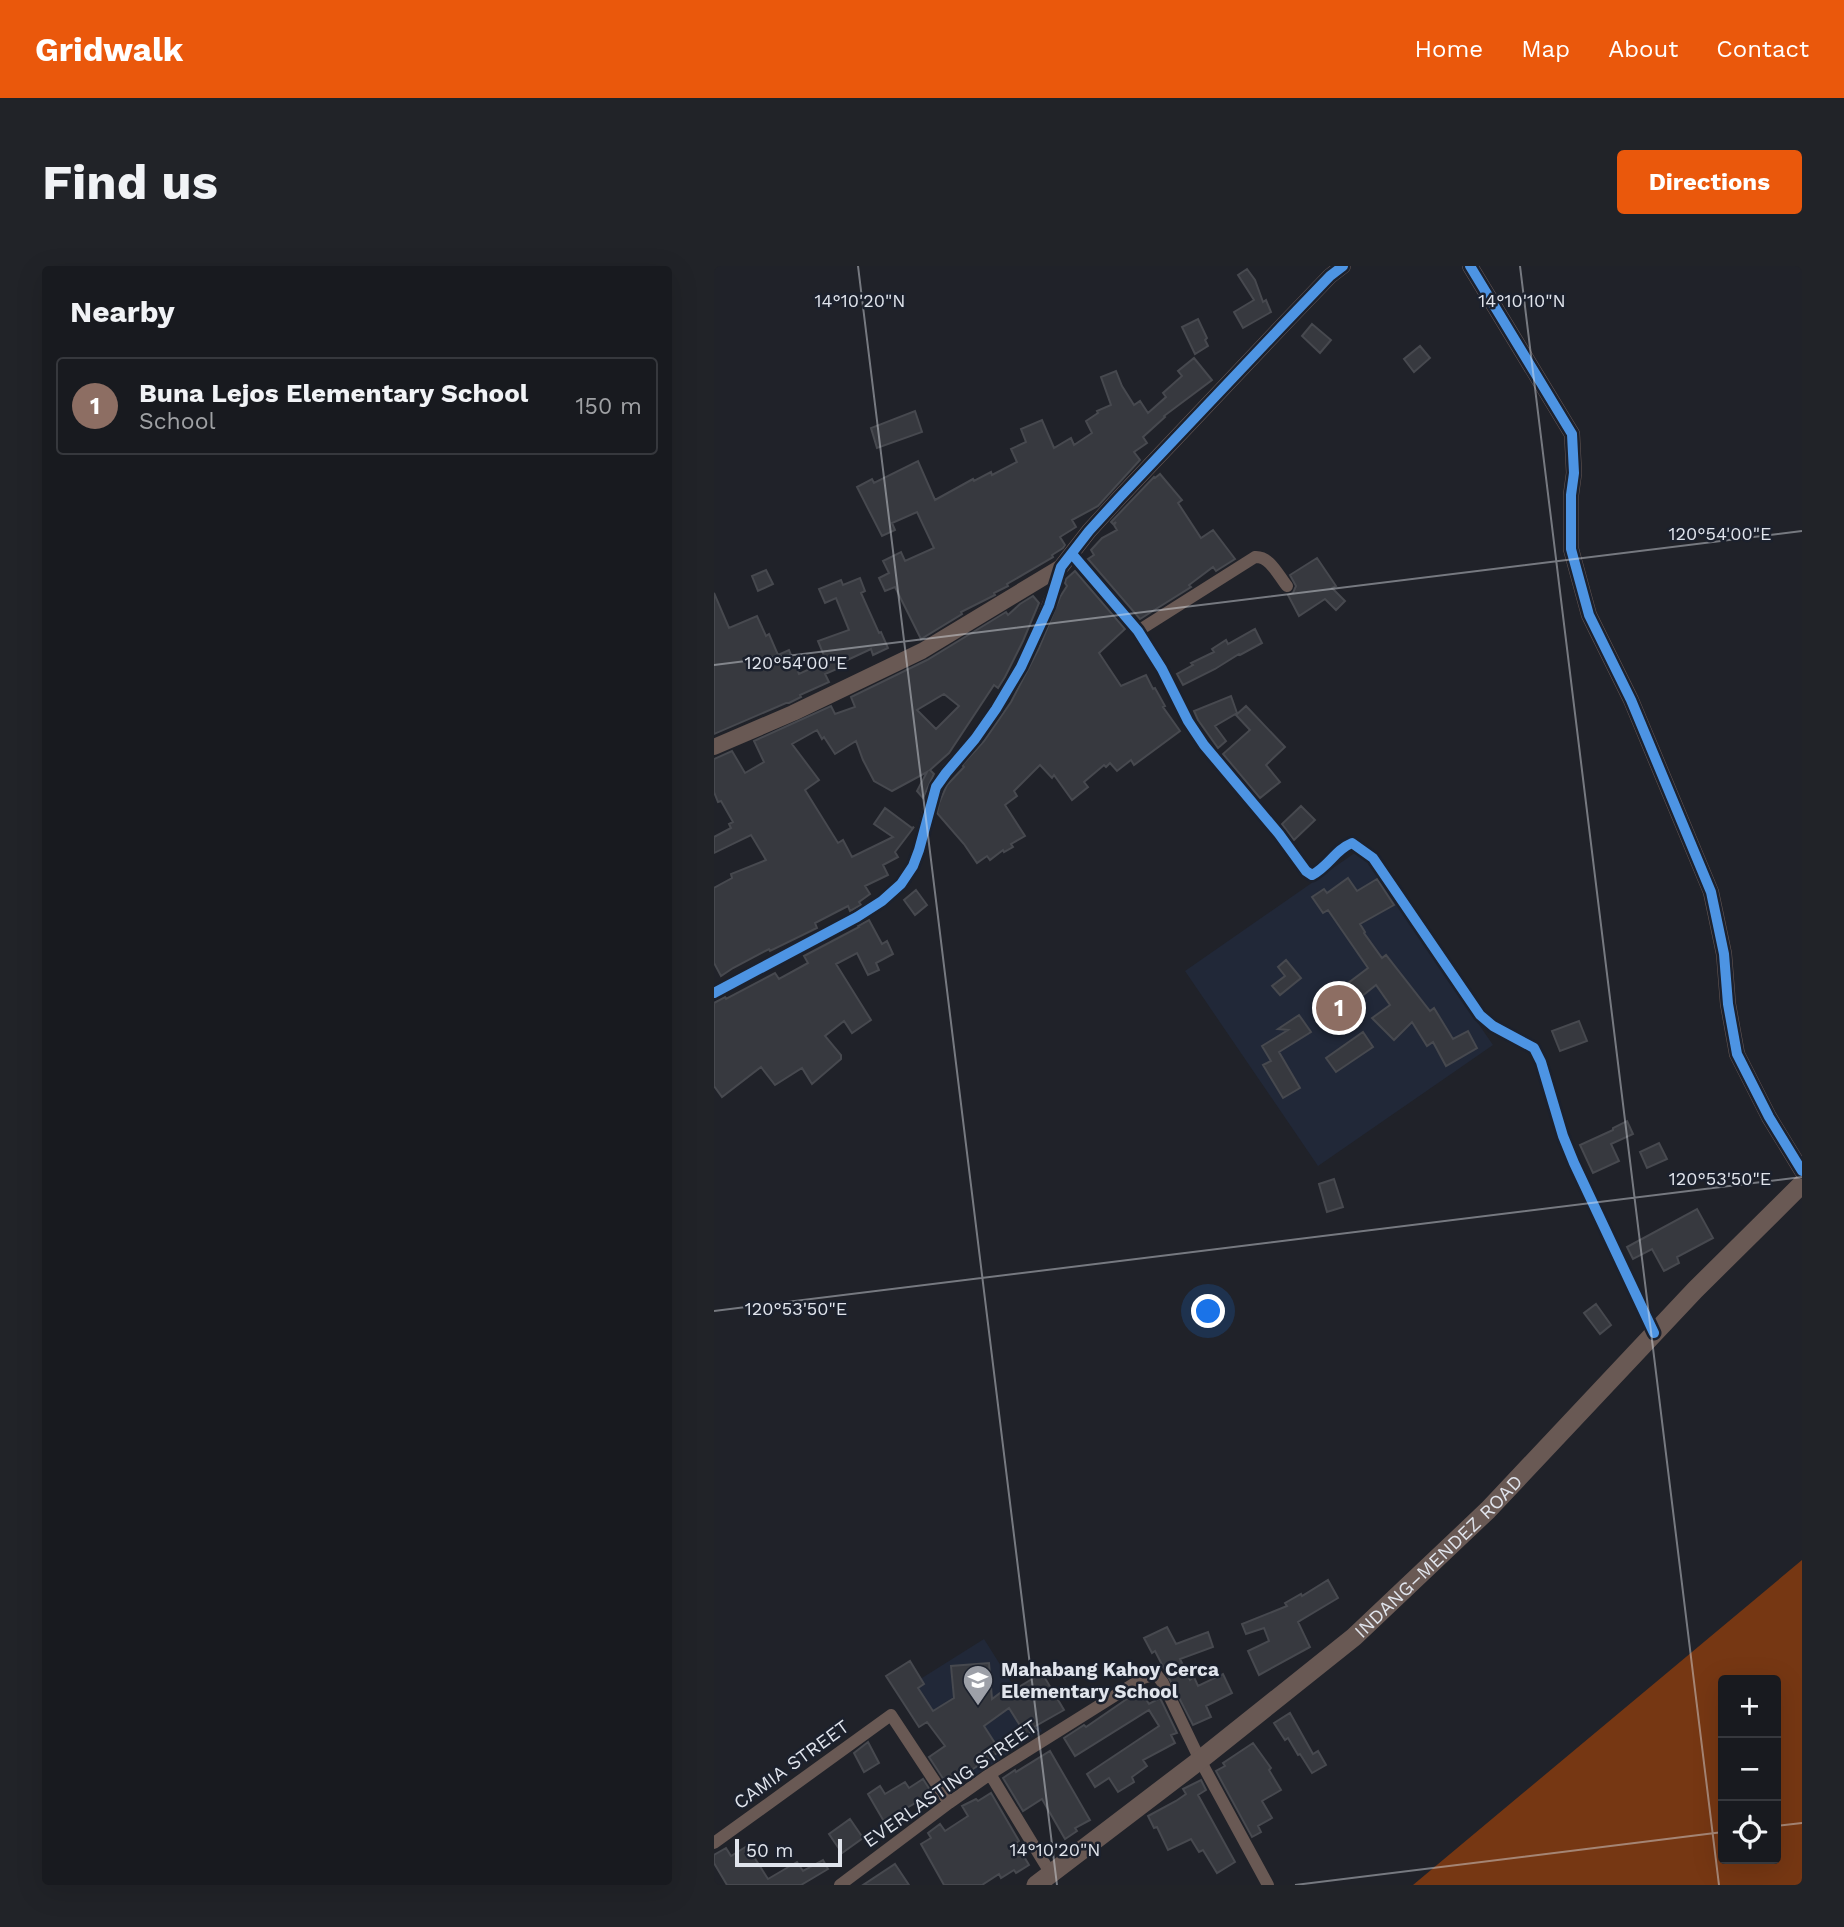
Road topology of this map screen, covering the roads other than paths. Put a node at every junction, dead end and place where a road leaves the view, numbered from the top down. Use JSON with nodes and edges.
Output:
{"nodes":[{"id":1,"x":1343,"y":266,"type":"edge"},
{"id":2,"x":1470,"y":266,"type":"edge"},
{"id":3,"x":1072,"y":554,"type":"junction"},
{"id":4,"x":1061,"y":568,"type":"junction"},
{"id":5,"x":1287,"y":586,"type":"dead end"},
{"id":6,"x":1138,"y":631,"type":"junction"},
{"id":7,"x":714,"y":747,"type":"edge"},
{"id":8,"x":714,"y":993,"type":"edge"},
{"id":9,"x":1802,"y":1171,"type":"edge"},
{"id":10,"x":1802,"y":1184,"type":"edge"},
{"id":11,"x":1654,"y":1333,"type":"junction"},
{"id":12,"x":1200,"y":1760,"type":"junction"},
{"id":13,"x":990,"y":1774,"type":"junction"},
{"id":14,"x":949,"y":1803,"type":"junction"},
{"id":15,"x":714,"y":1843,"type":"edge"},
{"id":16,"x":1043,"y":1879,"type":"edge"},
{"id":17,"x":840,"y":1885,"type":"edge"},
{"id":18,"x":1268,"y":1885,"type":"edge"}],
"edges":[{"from":1,"to":3,"type":"street"},
{"from":2,"to":9,"type":"street"},
{"from":3,"to":4,"type":"street"},
{"from":3,"to":6,"type":"street"},
{"from":4,"to":7,"type":"street"},
{"from":4,"to":8,"type":"street"},
{"from":5,"to":6,"type":"street"},
{"from":6,"to":11,"type":"street"},
{"from":10,"to":11,"type":"main road","name":"INDANG–MENDEZ ROAD"},
{"from":11,"to":12,"type":"main road","name":"INDANG–MENDEZ ROAD"},
{"from":12,"to":13,"type":"street","name":"EVERLASTING STREET"},
{"from":12,"to":16,"type":"main road","name":"INDANG–MENDEZ ROAD"},
{"from":12,"to":18,"type":"street"},
{"from":13,"to":14,"type":"street","name":"EVERLASTING STREET"},
{"from":13,"to":16,"type":"street"},
{"from":14,"to":15,"type":"street","name":"CAMIA STREET"},
{"from":14,"to":17,"type":"street","name":"EVERLASTING STREET"}]}
